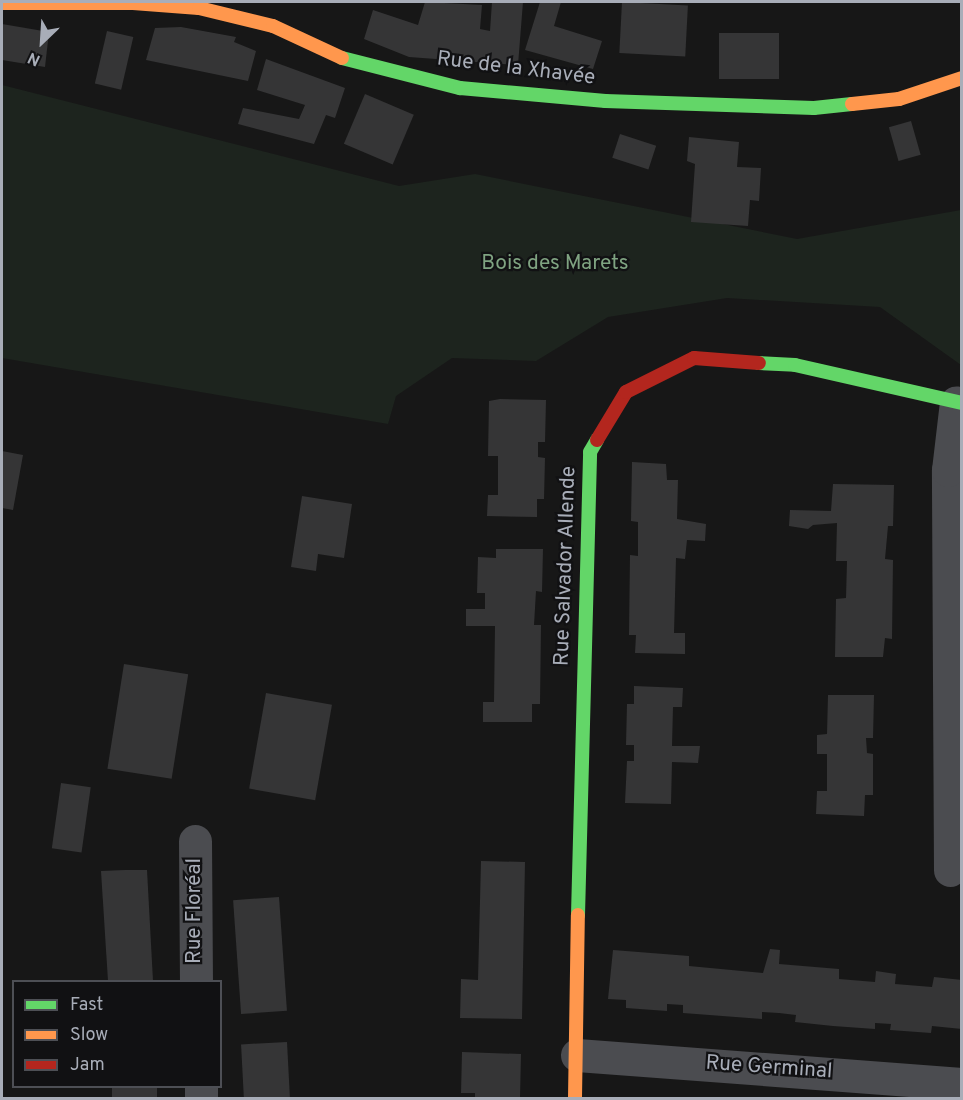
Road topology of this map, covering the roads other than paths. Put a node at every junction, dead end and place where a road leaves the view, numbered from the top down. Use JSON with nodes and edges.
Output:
{"nodes":[{"id":1,"x":2,"y":3,"type":"edge"},
{"id":2,"x":962,"y":78,"type":"edge"},
{"id":3,"x":958,"y":403,"type":"edge"},
{"id":4,"x":195,"y":841,"type":"dead end"},
{"id":5,"x":950,"y":870,"type":"dead end"},
{"id":6,"x":196,"y":980,"type":"edge"},
{"id":7,"x":577,"y":1055,"type":"junction"},
{"id":8,"x":962,"y":1084,"type":"edge"},
{"id":9,"x":575,"y":1098,"type":"edge"}],
"edges":[{"from":1,"to":2,"type":"street","name":"Rue de la Xhavée"},
{"from":3,"to":5,"type":"street"},
{"from":3,"to":7,"type":"street","name":"Rue Salvador Allende"},
{"from":4,"to":6,"type":"street","name":"Rue Floréal"},
{"from":7,"to":8,"type":"street","name":"Rue Germinal"},
{"from":7,"to":9,"type":"street","name":"Rue Salvador Allende"}]}
